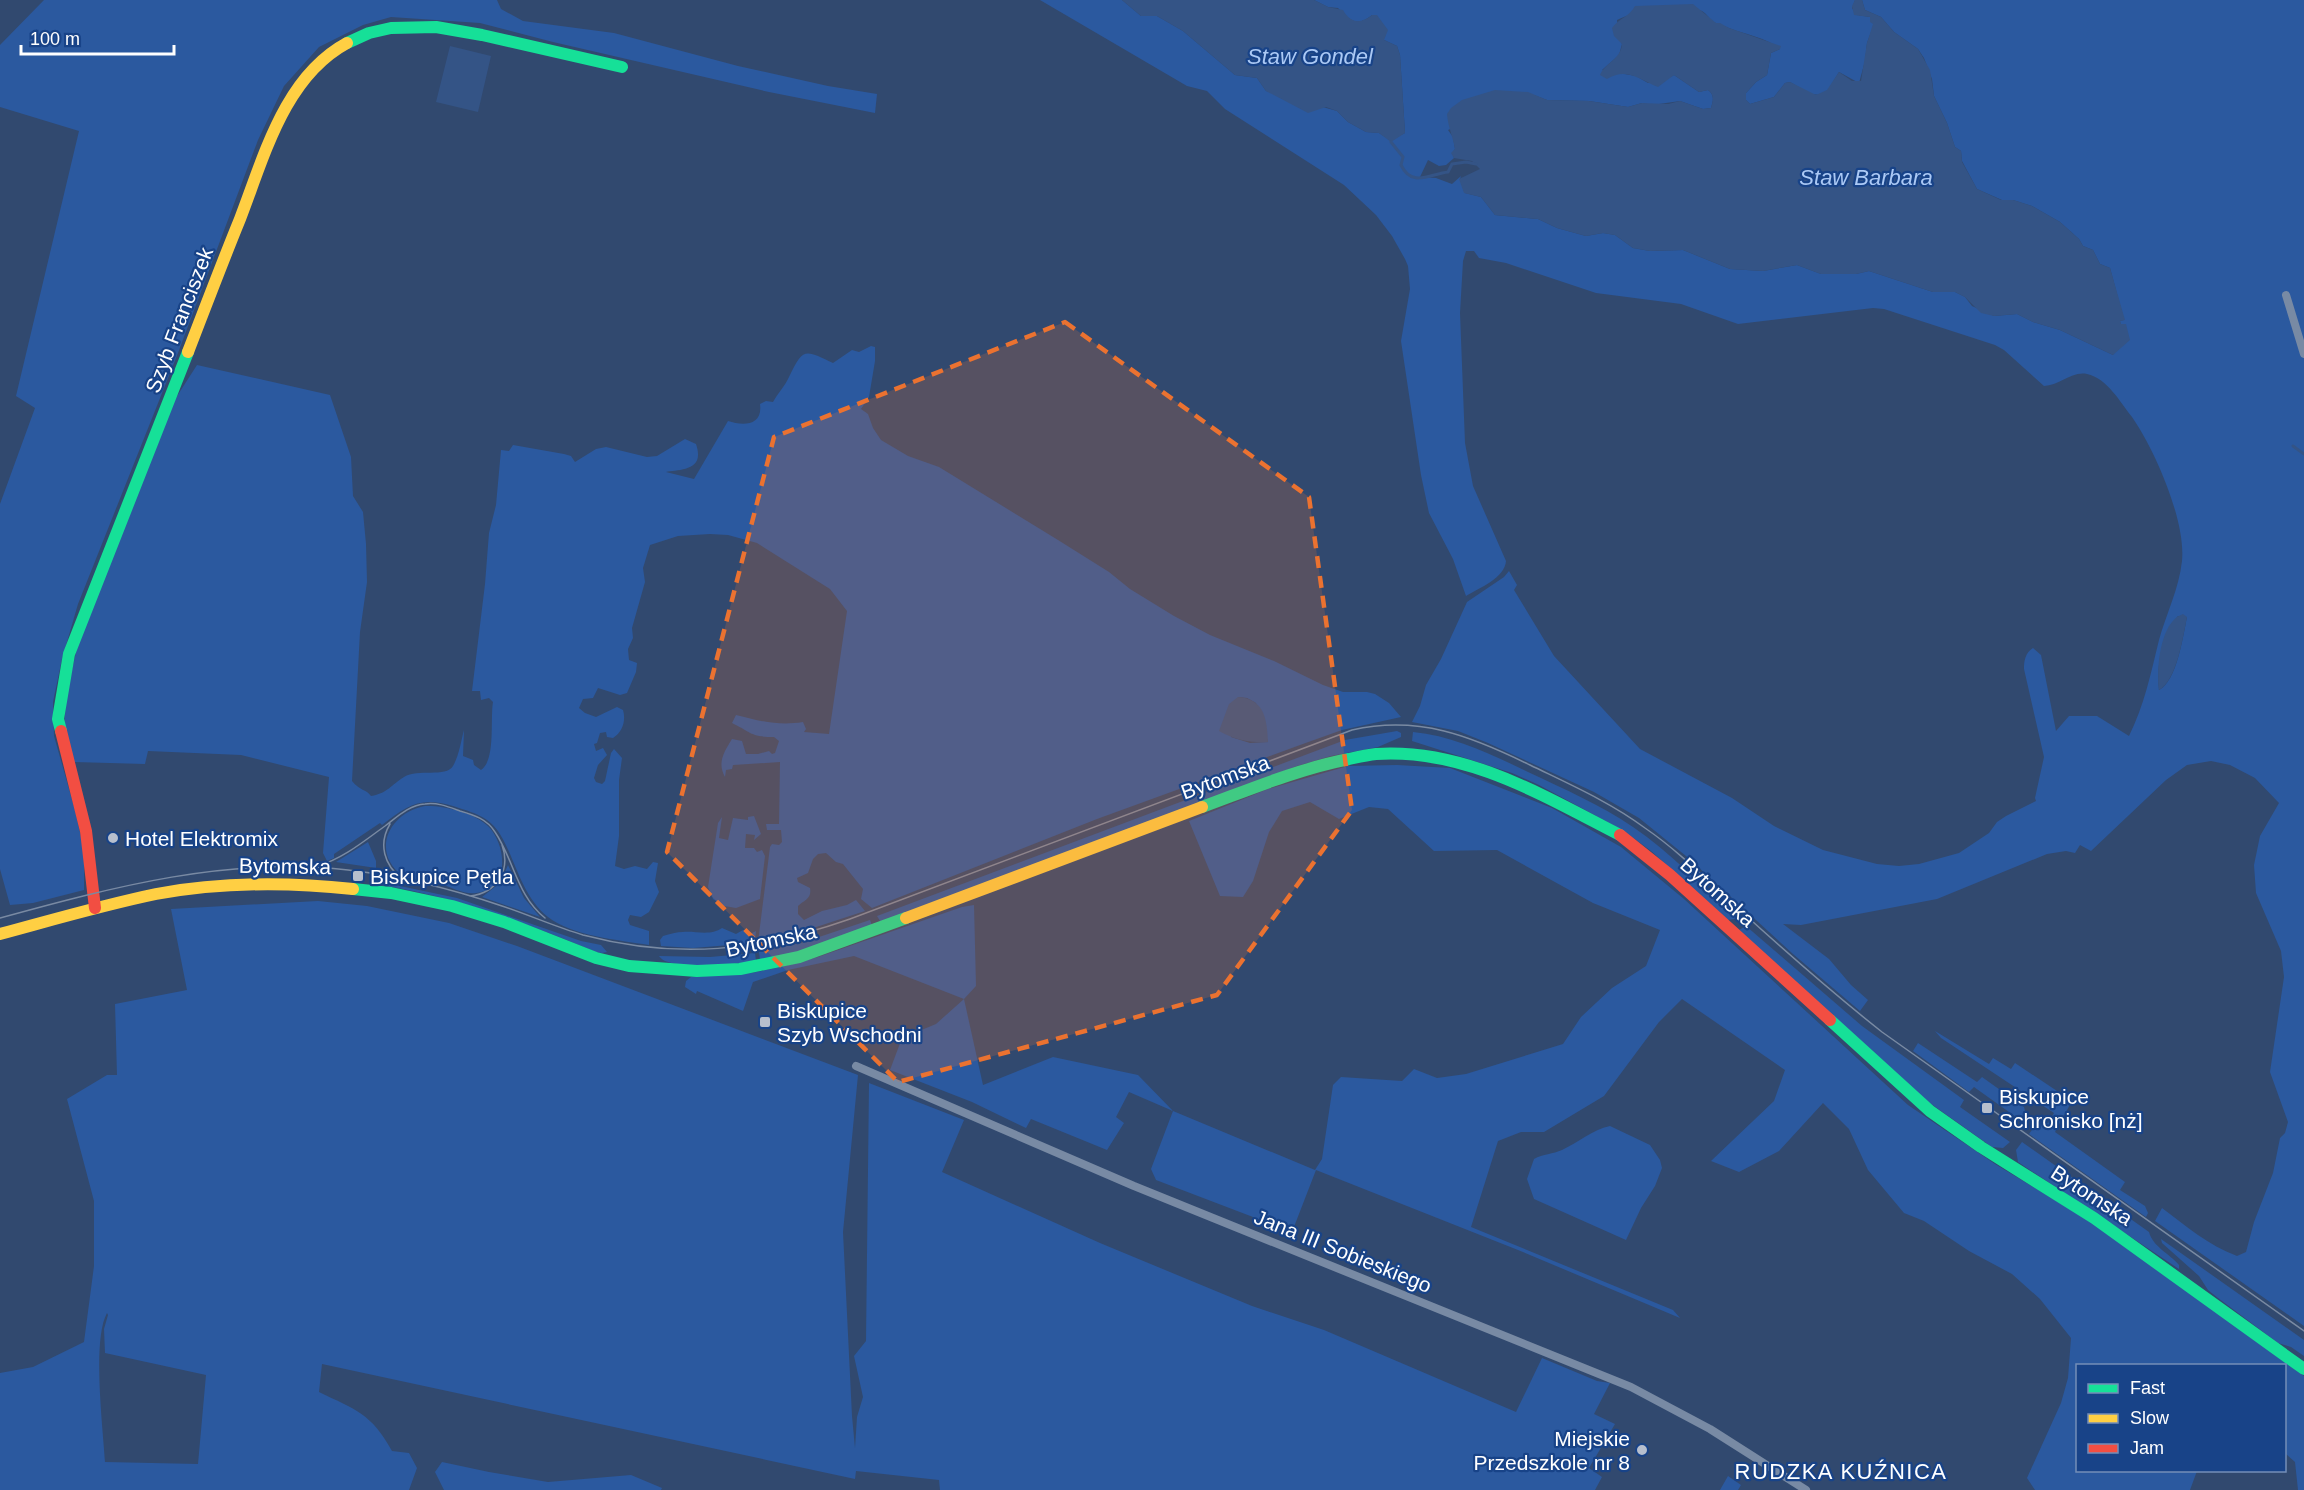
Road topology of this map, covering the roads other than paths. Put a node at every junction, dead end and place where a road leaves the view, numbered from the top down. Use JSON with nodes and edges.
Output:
{"nodes":[{"id":1,"x":622,"y":67,"type":"dead end"},
{"id":2,"x":2286,"y":295,"type":"dead end"},
{"id":3,"x":2304,"y":354,"type":"edge"},
{"id":4,"x":95,"y":908,"type":"junction"},
{"id":5,"x":0,"y":934,"type":"edge"},
{"id":6,"x":856,"y":1066,"type":"dead end"},
{"id":7,"x":2304,"y":1369,"type":"edge"},
{"id":8,"x":1806,"y":1490,"type":"edge"}],
"edges":[{"from":1,"to":4,"type":"street","name":"Szyb Franciszek"},
{"from":2,"to":3,"type":"street"},
{"from":4,"to":5,"type":"street","name":"Bytomska"},
{"from":4,"to":7,"type":"street","name":"Bytomska"},
{"from":6,"to":8,"type":"street","name":"Jana III Sobieskiego"}]}
